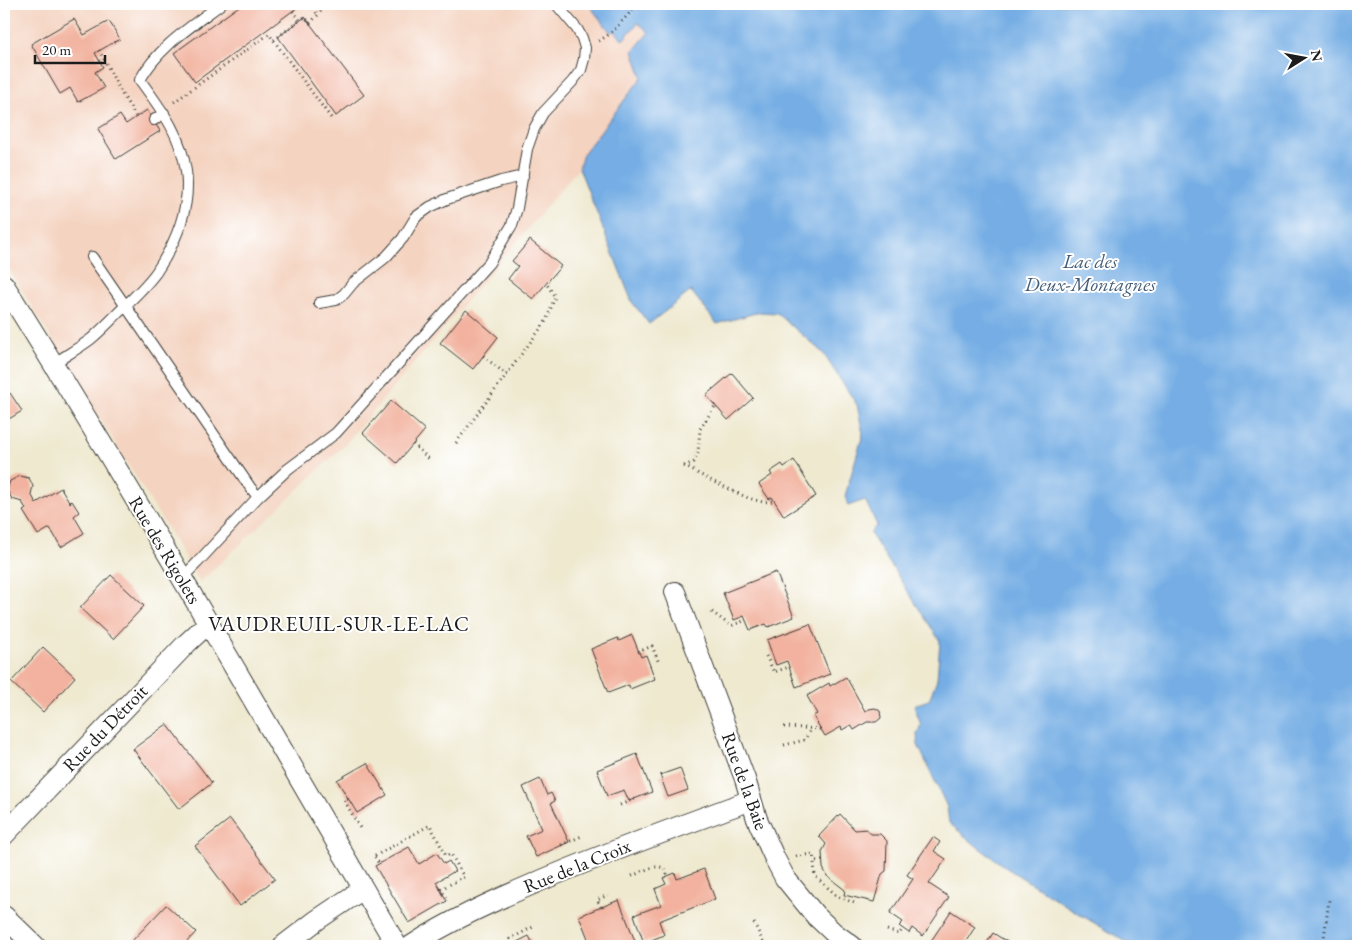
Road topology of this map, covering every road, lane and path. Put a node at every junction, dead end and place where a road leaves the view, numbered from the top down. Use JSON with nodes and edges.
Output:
{"nodes":[{"id":1,"x":221,"y":4,"type":"edge"},
{"id":2,"x":310,"y":4,"type":"edge"},
{"id":3,"x":326,"y":4,"type":"edge"},
{"id":4,"x":556,"y":4,"type":"edge"},
{"id":5,"x":638,"y":4,"type":"edge"},
{"id":6,"x":293,"y":11,"type":"dead end"},
{"id":7,"x":318,"y":16,"type":"junction"},
{"id":8,"x":300,"y":20,"type":"junction"},
{"id":9,"x":610,"y":32,"type":"dead end"},
{"id":10,"x":274,"y":40,"type":"junction"},
{"id":11,"x":99,"y":50,"type":"dead end"},
{"id":12,"x":174,"y":102,"type":"dead end"},
{"id":13,"x":164,"y":113,"type":"junction"},
{"id":14,"x":136,"y":117,"type":"dead end"},
{"id":15,"x":331,"y":118,"type":"dead end"},
{"id":16,"x":154,"y":120,"type":"dead end"},
{"id":17,"x":522,"y":176,"type":"junction"},
{"id":18,"x":92,"y":257,"type":"dead end"},
{"id":19,"x":546,"y":283,"type":"dead end"},
{"id":20,"x":4,"y":285,"type":"edge"},
{"id":21,"x":319,"y":303,"type":"dead end"},
{"id":22,"x":126,"y":305,"type":"junction"},
{"id":23,"x":483,"y":356,"type":"dead end"},
{"id":24,"x":52,"y":364,"type":"junction"},
{"id":25,"x":507,"y":375,"type":"junction"},
{"id":26,"x":715,"y":406,"type":"dead end"},
{"id":27,"x":456,"y":443,"type":"dead end"},
{"id":28,"x":413,"y":444,"type":"dead end"},
{"id":29,"x":429,"y":460,"type":"dead end"},
{"id":30,"x":258,"y":497,"type":"junction"},
{"id":31,"x":775,"y":501,"type":"dead end"},
{"id":32,"x":181,"y":577,"type":"junction"},
{"id":33,"x":675,"y":592,"type":"dead end"},
{"id":34,"x":712,"y":612,"type":"dead end"},
{"id":35,"x":746,"y":620,"type":"dead end"},
{"id":36,"x":209,"y":624,"type":"junction"},
{"id":37,"x":638,"y":652,"type":"dead end"},
{"id":38,"x":766,"y":656,"type":"dead end"},
{"id":39,"x":659,"y":663,"type":"dead end"},
{"id":40,"x":789,"y":667,"type":"dead end"},
{"id":41,"x":784,"y":727,"type":"dead end"},
{"id":42,"x":811,"y":728,"type":"junction"},
{"id":43,"x":820,"y":729,"type":"dead end"},
{"id":44,"x":784,"y":745,"type":"dead end"},
{"id":45,"x":636,"y":798,"type":"dead end"},
{"id":46,"x":348,"y":799,"type":"dead end"},
{"id":47,"x":751,"y":800,"type":"junction"},
{"id":48,"x":620,"y":805,"type":"dead end"},
{"id":49,"x":360,"y":828,"type":"dead end"},
{"id":50,"x":4,"y":835,"type":"edge"},
{"id":51,"x":582,"y":836,"type":"dead end"},
{"id":52,"x":561,"y":845,"type":"dead end"},
{"id":53,"x":376,"y":856,"type":"dead end"},
{"id":54,"x":822,"y":860,"type":"dead end"},
{"id":55,"x":814,"y":861,"type":"junction"},
{"id":56,"x":797,"y":863,"type":"dead end"},
{"id":57,"x":815,"y":870,"type":"junction"},
{"id":58,"x":806,"y":871,"type":"dead end"},
{"id":59,"x":632,"y":876,"type":"dead end"},
{"id":60,"x":668,"y":876,"type":"dead end"},
{"id":61,"x":363,"y":889,"type":"junction"},
{"id":62,"x":441,"y":889,"type":"dead end"},
{"id":63,"x":608,"y":895,"type":"dead end"},
{"id":64,"x":1329,"y":900,"type":"dead end"},
{"id":65,"x":857,"y":904,"type":"dead end"},
{"id":66,"x":601,"y":907,"type":"dead end"},
{"id":67,"x":4,"y":916,"type":"edge"},
{"id":68,"x":754,"y":924,"type":"dead end"},
{"id":69,"x":535,"y":926,"type":"dead end"},
{"id":70,"x":903,"y":929,"type":"dead end"},
{"id":71,"x":887,"y":930,"type":"dead end"},
{"id":72,"x":513,"y":944,"type":"dead end"},
{"id":73,"x":35,"y":946,"type":"edge"},
{"id":74,"x":283,"y":946,"type":"edge"},
{"id":75,"x":397,"y":946,"type":"edge"},
{"id":76,"x":410,"y":946,"type":"edge"},
{"id":77,"x":765,"y":946,"type":"edge"},
{"id":78,"x":852,"y":946,"type":"edge"},
{"id":79,"x":1323,"y":946,"type":"edge"}],
"edges":[{"from":1,"to":13,"type":"lane"},
{"from":2,"to":7,"type":"path"},
{"from":3,"to":7,"type":"path"},
{"from":4,"to":17,"type":"lane"},
{"from":5,"to":9,"type":"path"},
{"from":6,"to":8,"type":"path"},
{"from":7,"to":8,"type":"path"},
{"from":8,"to":10,"type":"path"},
{"from":10,"to":12,"type":"path"},
{"from":10,"to":15,"type":"path"},
{"from":11,"to":14,"type":"path"},
{"from":13,"to":16,"type":"lane"},
{"from":13,"to":22,"type":"lane"},
{"from":17,"to":21,"type":"lane"},
{"from":17,"to":30,"type":"lane"},
{"from":18,"to":22,"type":"lane"},
{"from":19,"to":25,"type":"path"},
{"from":20,"to":24,"type":"street","name":"Rue des Rigolets"},
{"from":22,"to":24,"type":"lane"},
{"from":22,"to":30,"type":"lane"},
{"from":23,"to":25,"type":"path"},
{"from":24,"to":32,"type":"street","name":"Rue des Rigolets"},
{"from":25,"to":27,"type":"path"},
{"from":26,"to":31,"type":"path"},
{"from":28,"to":29,"type":"path"},
{"from":30,"to":32,"type":"lane"},
{"from":32,"to":36,"type":"street","name":"Rue des Rigolets"},
{"from":33,"to":47,"type":"street","name":"Rue de la Baie"},
{"from":34,"to":35,"type":"path"},
{"from":36,"to":50,"type":"street","name":"Rue du Détroit"},
{"from":36,"to":61,"type":"street","name":"Rue des Rigolets"},
{"from":37,"to":39,"type":"path"},
{"from":38,"to":40,"type":"path"},
{"from":41,"to":42,"type":"path"},
{"from":42,"to":43,"type":"path"},
{"from":42,"to":44,"type":"path"},
{"from":45,"to":48,"type":"path"},
{"from":46,"to":49,"type":"path"},
{"from":47,"to":76,"type":"street","name":"Rue de la Croix"},
{"from":47,"to":78,"type":"street","name":"Rue de la Baie"},
{"from":51,"to":52,"type":"path"},
{"from":53,"to":62,"type":"path"},
{"from":54,"to":55,"type":"path"},
{"from":55,"to":56,"type":"path"},
{"from":55,"to":57,"type":"path"},
{"from":57,"to":58,"type":"path"},
{"from":57,"to":65,"type":"path"},
{"from":59,"to":60,"type":"path"},
{"from":61,"to":74,"type":"street"},
{"from":61,"to":75,"type":"street","name":"Rue des Rigolets"},
{"from":63,"to":66,"type":"path"},
{"from":64,"to":79,"type":"path"},
{"from":67,"to":73,"type":"street"},
{"from":68,"to":77,"type":"path"},
{"from":69,"to":72,"type":"path"},
{"from":70,"to":71,"type":"path"}]}
